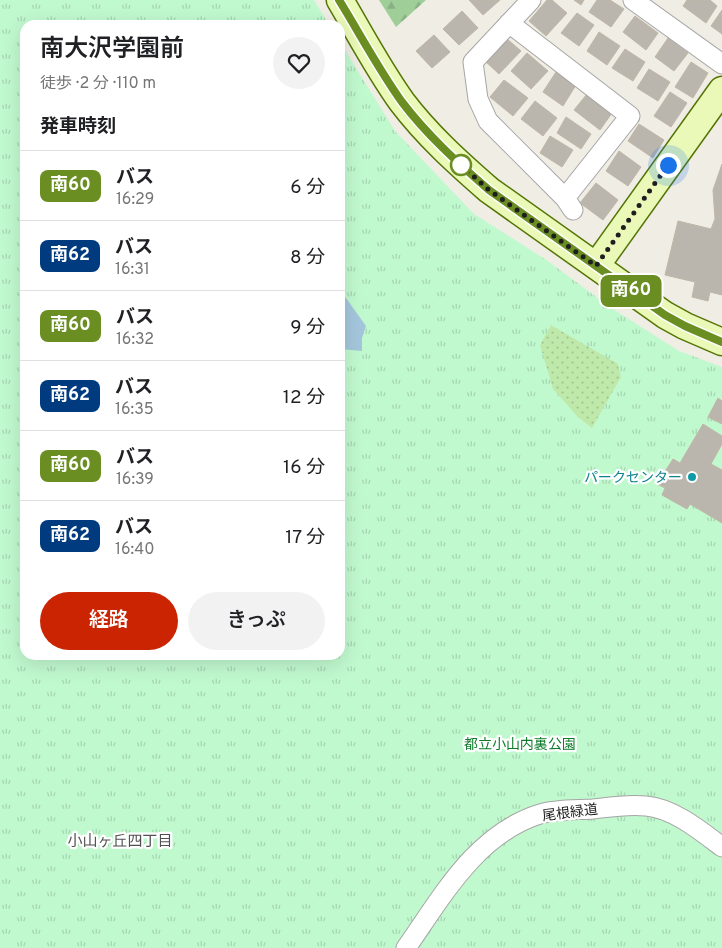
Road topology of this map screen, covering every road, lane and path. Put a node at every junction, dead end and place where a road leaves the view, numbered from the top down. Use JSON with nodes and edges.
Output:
{"nodes":[{"id":1,"x":340,"y":0,"type":"edge"},
{"id":2,"x":531,"y":0,"type":"edge"},
{"id":3,"x":633,"y":0,"type":"edge"},
{"id":4,"x":509,"y":23,"type":"junction"},
{"id":5,"x":722,"y":64,"type":"edge"},
{"id":6,"x":722,"y":90,"type":"edge"},
{"id":7,"x":596,"y":266,"type":"junction"},
{"id":8,"x":722,"y":342,"type":"edge"},
{"id":9,"x":722,"y":847,"type":"edge"},
{"id":10,"x":406,"y":948,"type":"edge"}],
"edges":[{"from":1,"to":7,"type":"street"},
{"from":2,"to":4,"type":"street"},
{"from":3,"to":5,"type":"street"},
{"from":4,"to":4,"type":"street"},
{"from":6,"to":7,"type":"street"},
{"from":7,"to":8,"type":"street"},
{"from":9,"to":10,"type":"street","name":"尾根緑道"}]}
